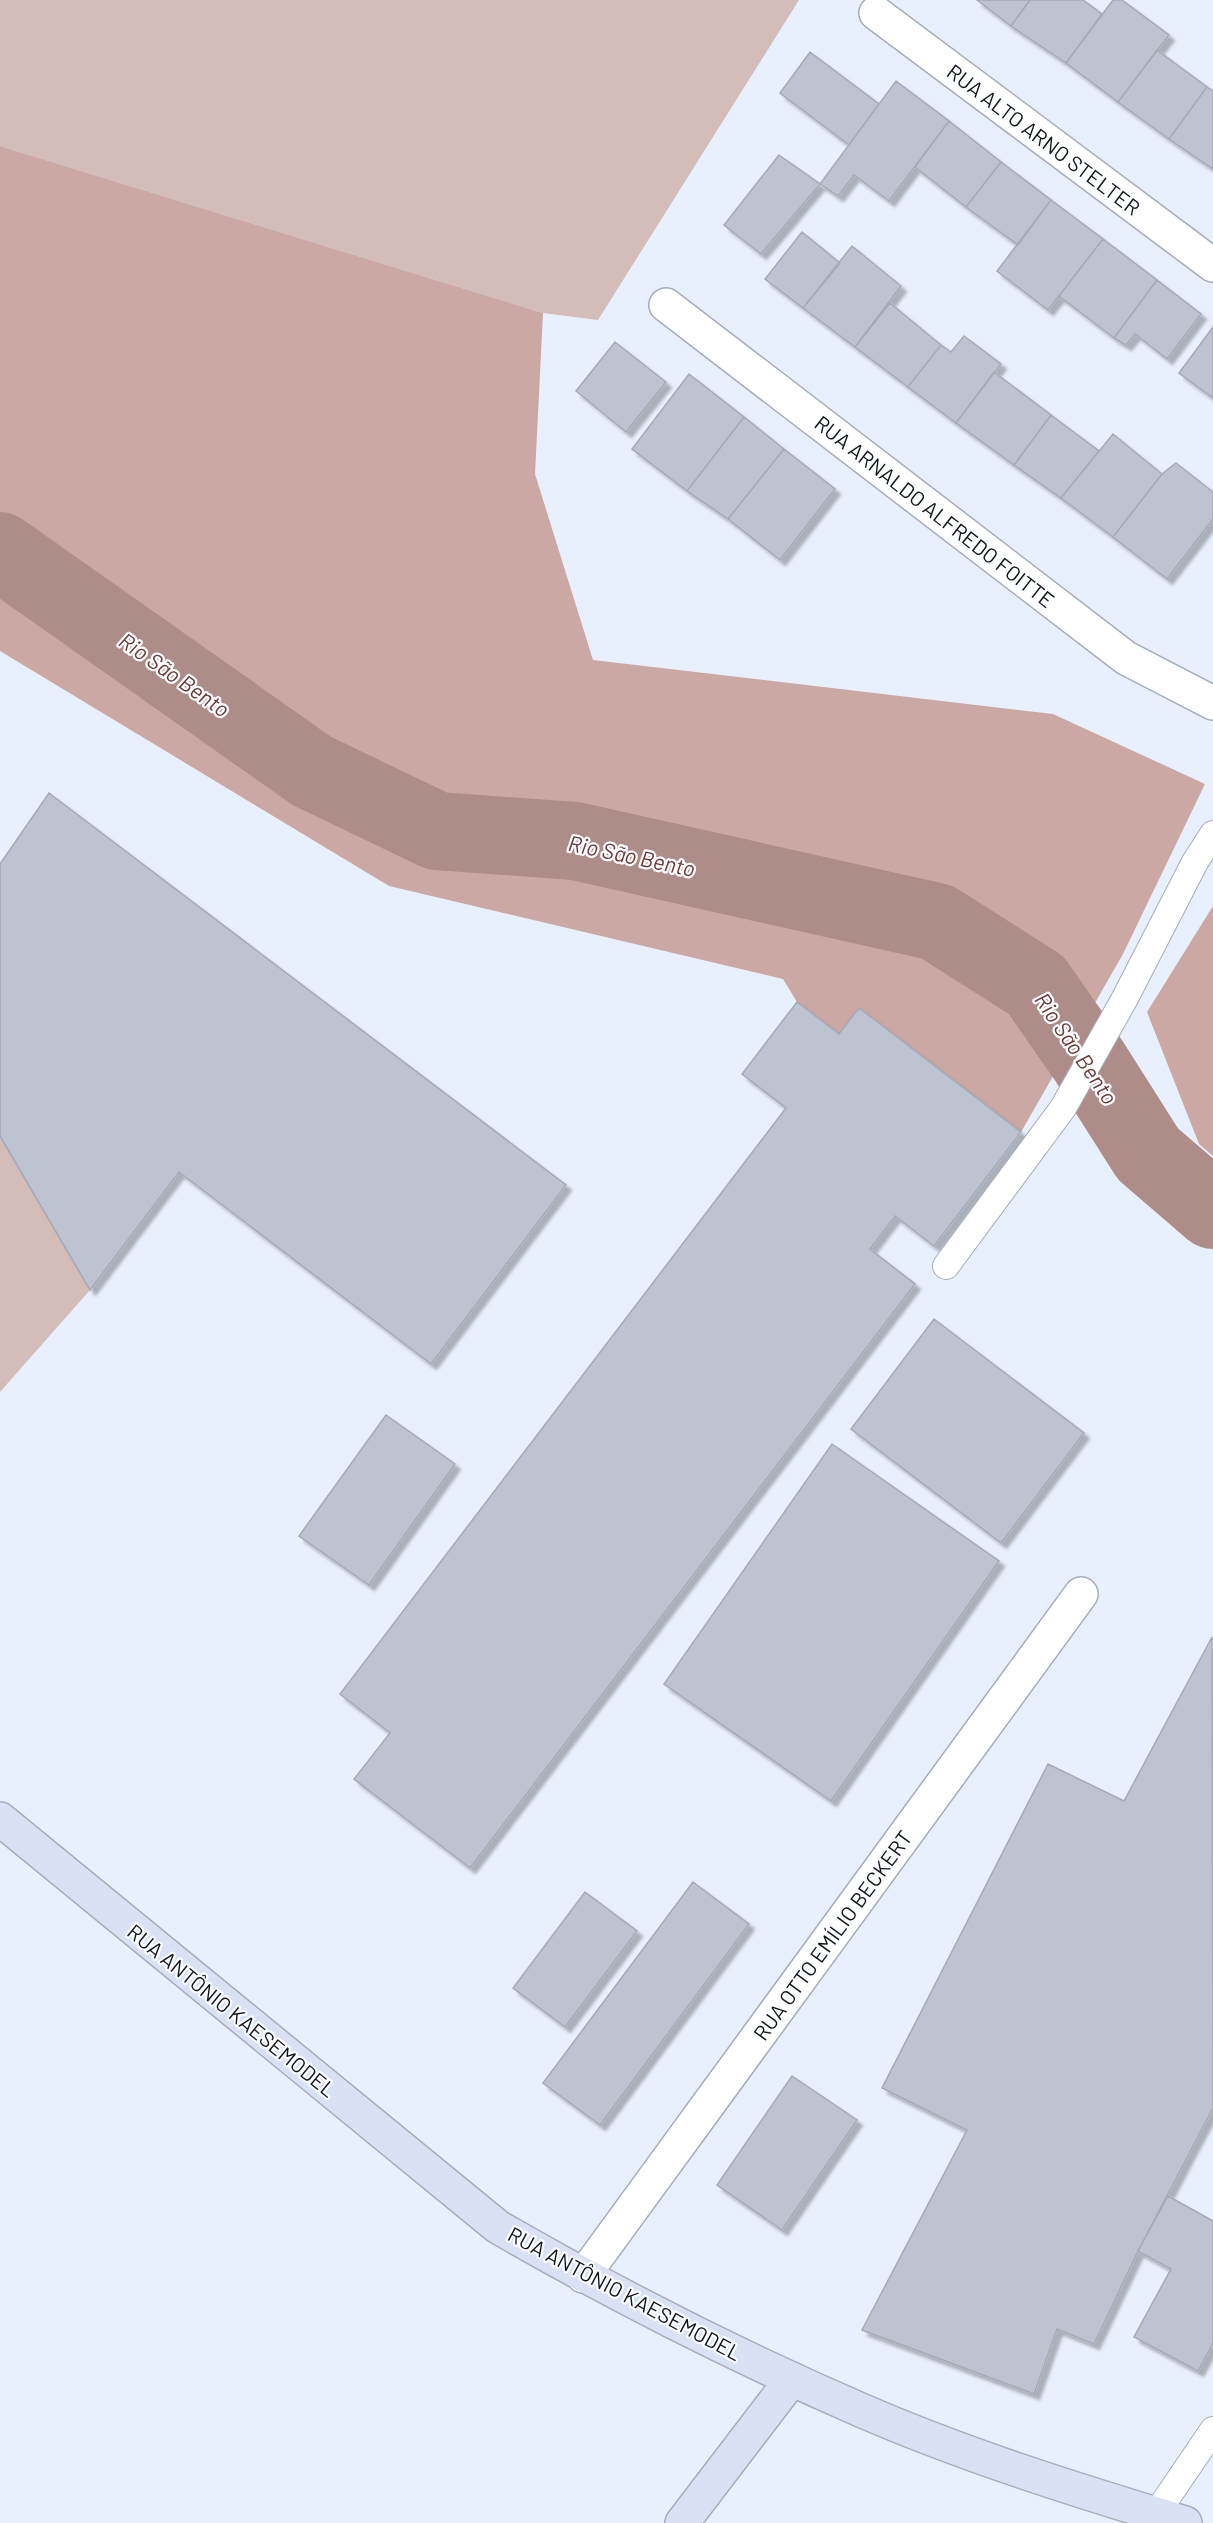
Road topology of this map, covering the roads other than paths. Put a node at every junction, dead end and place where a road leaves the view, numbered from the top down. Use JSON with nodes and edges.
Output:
{"nodes":[{"id":1,"x":876,"y":13,"type":"dead end"},
{"id":2,"x":1213,"y":265,"type":"edge"},
{"id":3,"x":666,"y":305,"type":"dead end"},
{"id":4,"x":1213,"y":703,"type":"edge"},
{"id":5,"x":1213,"y":834,"type":"edge"},
{"id":6,"x":946,"y":1266,"type":"dead end"},
{"id":7,"x":1081,"y":1594,"type":"dead end"},
{"id":8,"x":0,"y":1819,"type":"edge"},
{"id":9,"x":583,"y":2276,"type":"junction"},
{"id":10,"x":792,"y":2379,"type":"junction"},
{"id":11,"x":1213,"y":2430,"type":"edge"},
{"id":12,"x":1171,"y":2519,"type":"edge"},
{"id":13,"x":682,"y":2523,"type":"edge"}],
"edges":[{"from":1,"to":2,"type":"street","name":"RUA ALTO ARNO STELTER"},
{"from":3,"to":4,"type":"street","name":"RUA ARNALDO ALFREDO FOITTE"},
{"from":5,"to":6,"type":"lane"},
{"from":7,"to":9,"type":"street","name":"RUA OTTO EMÍLIO BECKERT"},
{"from":8,"to":9,"type":"main road","name":"RUA ANTÔNIO KAESEMODEL"},
{"from":9,"to":10,"type":"main road","name":"RUA ANTÔNIO KAESEMODEL"},
{"from":10,"to":12,"type":"main road","name":"RUA ANTÔNIO KAESEMODEL"},
{"from":10,"to":13,"type":"main road"},
{"from":11,"to":12,"type":"lane"}]}
